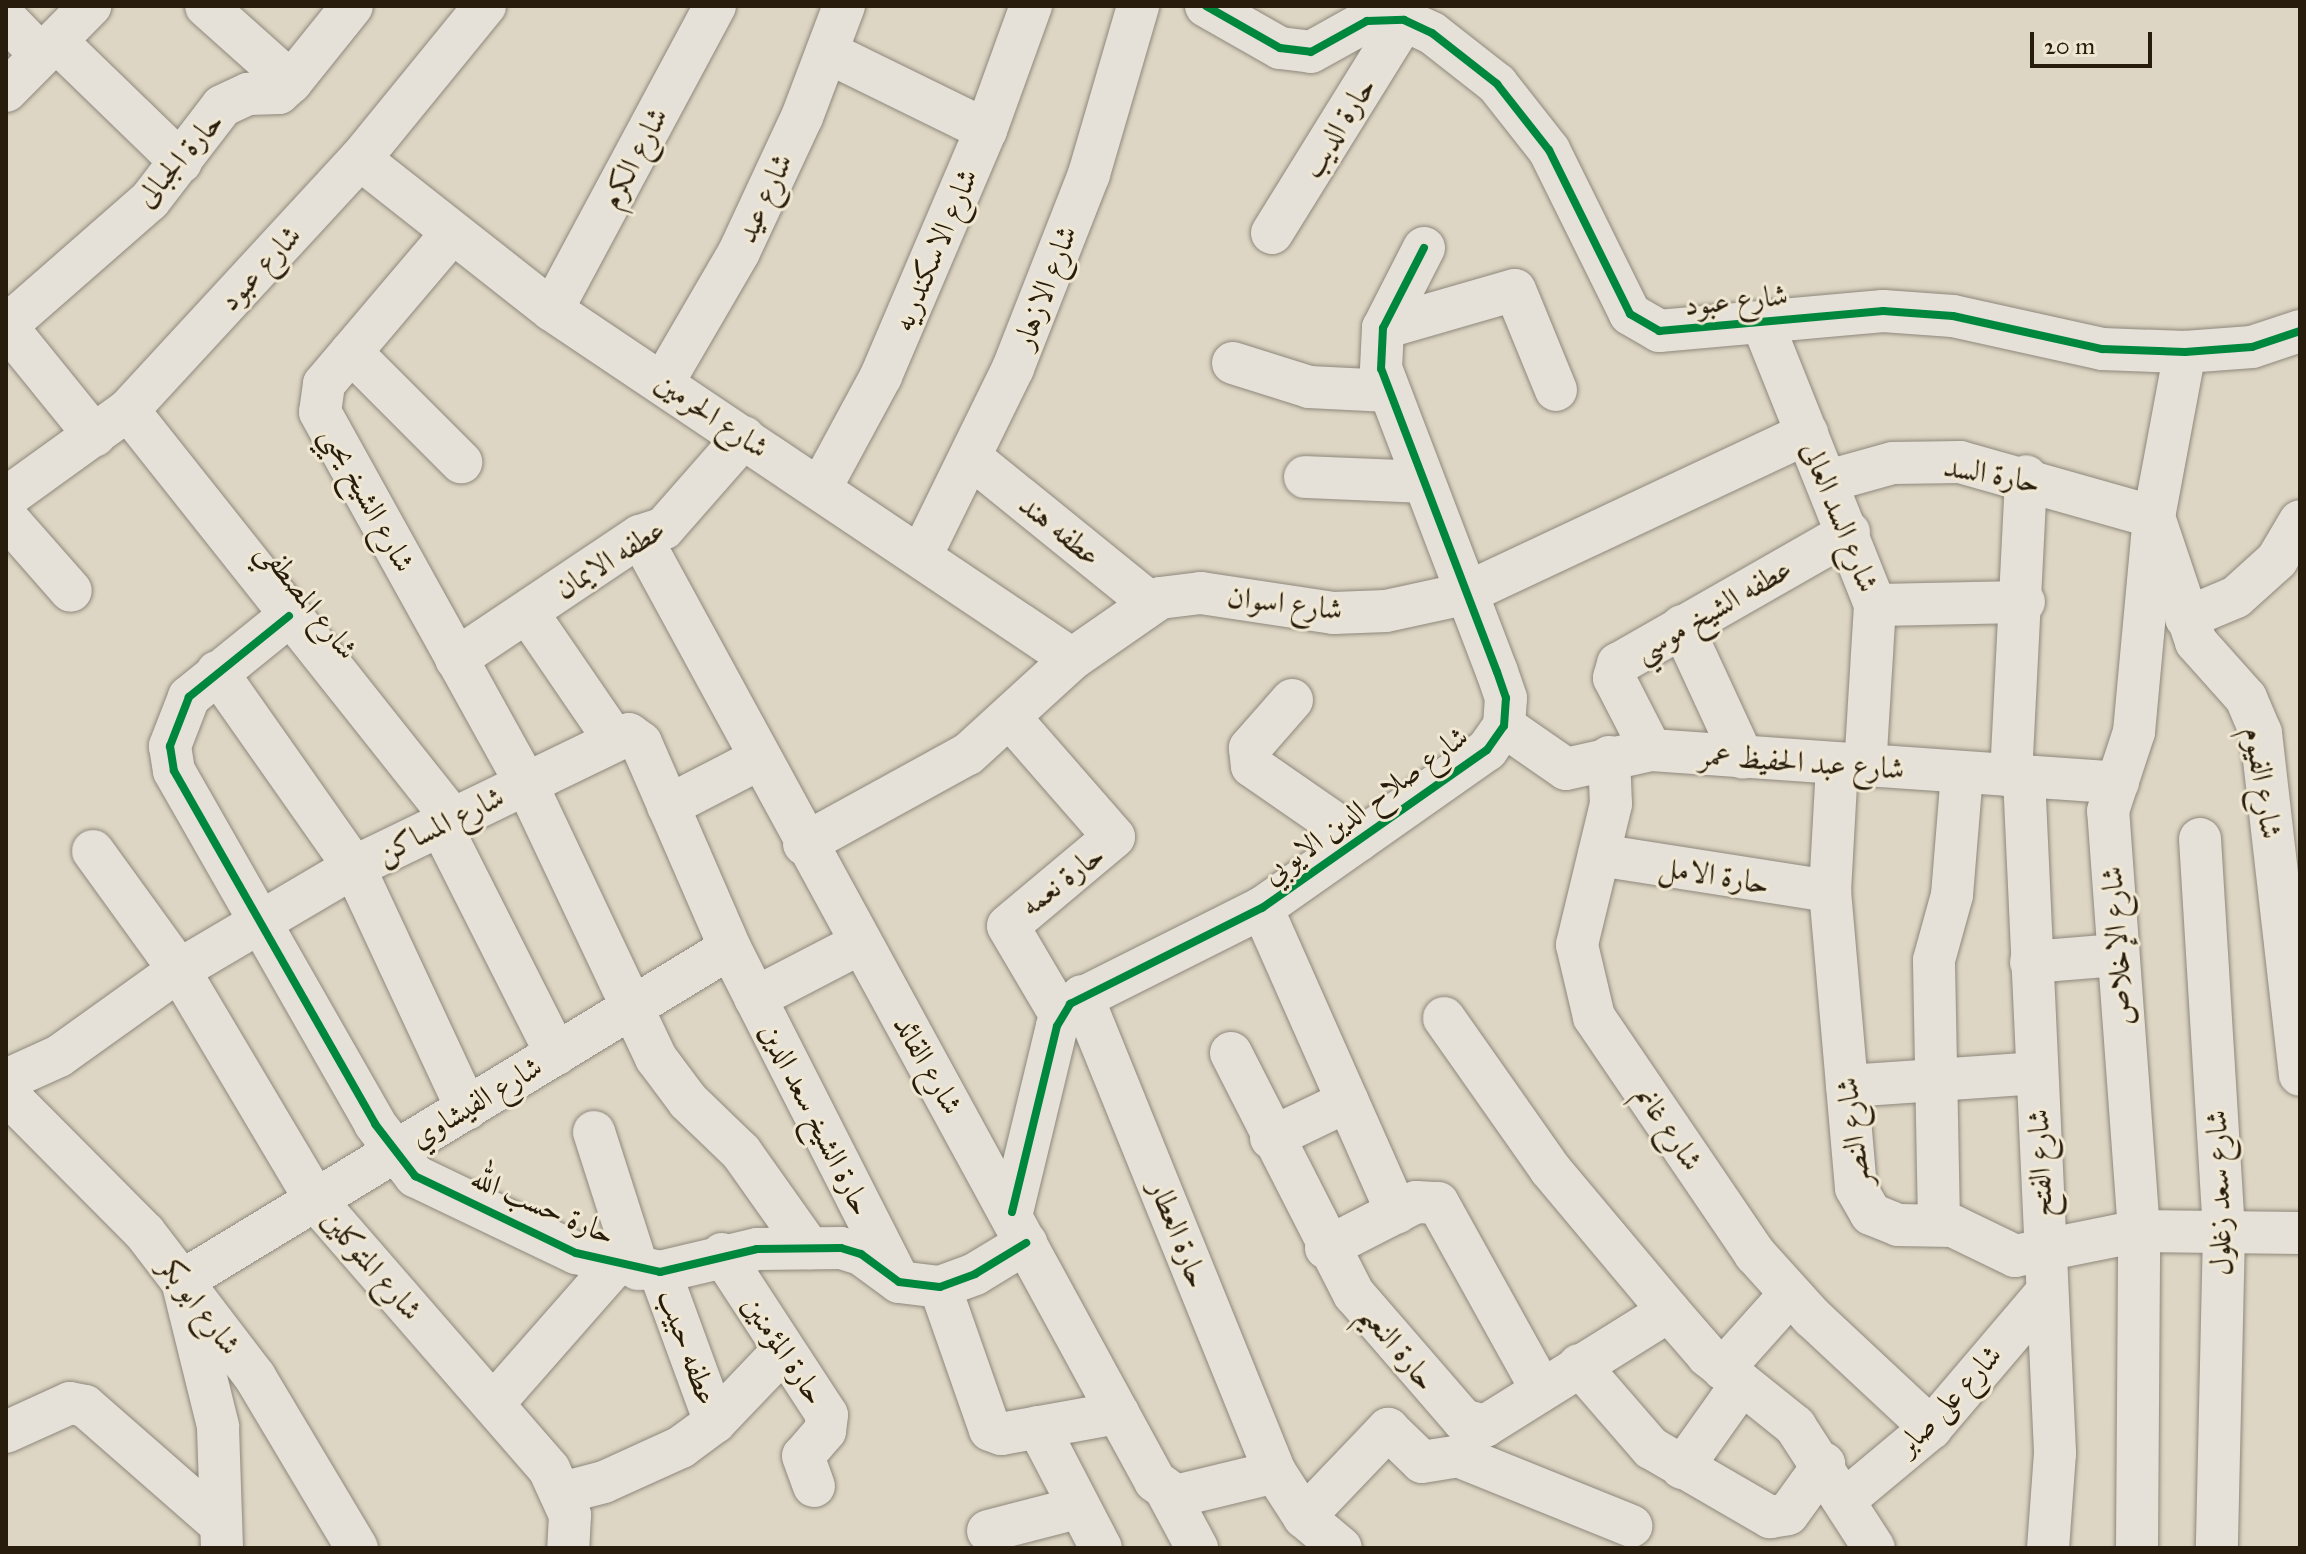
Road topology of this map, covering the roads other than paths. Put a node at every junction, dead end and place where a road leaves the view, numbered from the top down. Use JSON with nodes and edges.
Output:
{"nodes":[{"id":1,"x":90,"y":6,"type":"edge"},
{"id":2,"x":206,"y":6,"type":"edge"},
{"id":3,"x":352,"y":6,"type":"edge"},
{"id":4,"x":485,"y":6,"type":"edge"},
{"id":5,"x":715,"y":6,"type":"edge"},
{"id":6,"x":1031,"y":6,"type":"edge"},
{"id":7,"x":1138,"y":6,"type":"edge"},
{"id":8,"x":1206,"y":6,"type":"edge"},
{"id":9,"x":6,"y":19,"type":"edge"},
{"id":10,"x":836,"y":19,"type":"edge"},
{"id":11,"x":1404,"y":20,"type":"junction"},
{"id":12,"x":48,"y":48,"type":"junction"},
{"id":13,"x":291,"y":82,"type":"junction"},
{"id":14,"x":6,"y":91,"type":"edge"},
{"id":15,"x":986,"y":130,"type":"junction"},
{"id":16,"x":360,"y":159,"type":"junction"},
{"id":17,"x":181,"y":162,"type":"junction"},
{"id":18,"x":452,"y":233,"type":"junction"},
{"id":19,"x":1272,"y":233,"type":"dead end"},
{"id":20,"x":1424,"y":248,"type":"dead end"},
{"id":21,"x":552,"y":310,"type":"junction"},
{"id":22,"x":1762,"y":322,"type":"junction"},
{"id":23,"x":6,"y":326,"type":"edge"},
{"id":24,"x":1383,"y":328,"type":"junction"},
{"id":25,"x":2300,"y":331,"type":"edge"},
{"id":26,"x":351,"y":352,"type":"junction"},
{"id":27,"x":2185,"y":352,"type":"junction"},
{"id":28,"x":1233,"y":363,"type":"dead end"},
{"id":29,"x":664,"y":381,"type":"junction"},
{"id":30,"x":1556,"y":390,"type":"dead end"},
{"id":31,"x":1389,"y":391,"type":"junction"},
{"id":32,"x":128,"y":410,"type":"junction"},
{"id":33,"x":1807,"y":433,"type":"junction"},
{"id":34,"x":95,"y":436,"type":"junction"},
{"id":35,"x":744,"y":437,"type":"junction"},
{"id":36,"x":970,"y":457,"type":"junction"},
{"id":37,"x":461,"y":462,"type":"dead end"},
{"id":38,"x":2026,"y":476,"type":"junction"},
{"id":39,"x":1305,"y":477,"type":"dead end"},
{"id":40,"x":1828,"y":481,"type":"junction"},
{"id":41,"x":1422,"y":482,"type":"junction"},
{"id":42,"x":821,"y":487,"type":"junction"},
{"id":43,"x":6,"y":498,"type":"edge"},
{"id":44,"x":6,"y":517,"type":"edge"},
{"id":45,"x":2154,"y":517,"type":"junction"},
{"id":46,"x":2300,"y":521,"type":"edge"},
{"id":47,"x":1849,"y":532,"type":"junction"},
{"id":48,"x":640,"y":536,"type":"junction"},
{"id":49,"x":921,"y":556,"type":"junction"},
{"id":50,"x":71,"y":591,"type":"dead end"},
{"id":51,"x":1464,"y":594,"type":"junction"},
{"id":52,"x":2024,"y":602,"type":"junction"},
{"id":53,"x":1150,"y":603,"type":"junction"},
{"id":54,"x":1875,"y":605,"type":"junction"},
{"id":55,"x":527,"y":612,"type":"junction"},
{"id":56,"x":289,"y":616,"type":"junction"},
{"id":57,"x":2186,"y":618,"type":"junction"},
{"id":58,"x":1682,"y":626,"type":"junction"},
{"id":59,"x":456,"y":659,"type":"junction"},
{"id":60,"x":1072,"y":659,"type":"junction"},
{"id":61,"x":217,"y":672,"type":"junction"},
{"id":62,"x":1292,"y":700,"type":"dead end"},
{"id":63,"x":1012,"y":720,"type":"junction"},
{"id":64,"x":1504,"y":726,"type":"junction"},
{"id":65,"x":614,"y":739,"type":"junction"},
{"id":66,"x":1651,"y":750,"type":"junction"},
{"id":67,"x":1609,"y":757,"type":"junction"},
{"id":68,"x":1743,"y":758,"type":"junction"},
{"id":69,"x":759,"y":759,"type":"junction"},
{"id":70,"x":1851,"y":767,"type":"junction"},
{"id":71,"x":1962,"y":773,"type":"junction"},
{"id":72,"x":2018,"y":777,"type":"junction"},
{"id":73,"x":526,"y":783,"type":"junction"},
{"id":74,"x":2118,"y":783,"type":"junction"},
{"id":75,"x":668,"y":806,"type":"junction"},
{"id":76,"x":446,"y":821,"type":"junction"},
{"id":77,"x":2200,"y":839,"type":"dead end"},
{"id":78,"x":1359,"y":840,"type":"junction"},
{"id":79,"x":804,"y":844,"type":"junction"},
{"id":80,"x":93,"y":851,"type":"dead end"},
{"id":81,"x":1599,"y":855,"type":"junction"},
{"id":82,"x":354,"y":867,"type":"junction"},
{"id":83,"x":1830,"y":891,"type":"junction"},
{"id":84,"x":1262,"y":908,"type":"junction"},
{"id":85,"x":256,"y":922,"type":"junction"},
{"id":86,"x":859,"y":944,"type":"junction"},
{"id":87,"x":730,"y":948,"type":"junction"},
{"id":88,"x":2117,"y":955,"type":"junction"},
{"id":89,"x":2031,"y":962,"type":"junction"},
{"id":90,"x":179,"y":970,"type":"junction"},
{"id":91,"x":755,"y":998,"type":"junction"},
{"id":92,"x":1072,"y":1006,"type":"junction"},
{"id":93,"x":633,"y":1007,"type":"junction"},
{"id":94,"x":1444,"y":1018,"type":"dead end"},
{"id":95,"x":1231,"y":1053,"type":"dead end"},
{"id":96,"x":556,"y":1054,"type":"junction"},
{"id":97,"x":2036,"y":1073,"type":"junction"},
{"id":98,"x":2300,"y":1075,"type":"edge"},
{"id":99,"x":1936,"y":1079,"type":"junction"},
{"id":100,"x":6,"y":1080,"type":"edge"},
{"id":101,"x":1847,"y":1086,"type":"junction"},
{"id":102,"x":6,"y":1093,"type":"edge"},
{"id":103,"x":1348,"y":1101,"type":"junction"},
{"id":104,"x":467,"y":1109,"type":"junction"},
{"id":105,"x":594,"y":1132,"type":"dead end"},
{"id":106,"x":1271,"y":1138,"type":"junction"},
{"id":107,"x":392,"y":1153,"type":"junction"},
{"id":108,"x":316,"y":1201,"type":"junction"},
{"id":109,"x":1397,"y":1212,"type":"junction"},
{"id":110,"x":1939,"y":1223,"type":"junction"},
{"id":111,"x":1019,"y":1227,"type":"junction"},
{"id":112,"x":2139,"y":1231,"type":"junction"},
{"id":113,"x":2224,"y":1232,"type":"junction"},
{"id":114,"x":2300,"y":1233,"type":"edge"},
{"id":115,"x":809,"y":1248,"type":"junction"},
{"id":116,"x":1326,"y":1248,"type":"junction"},
{"id":117,"x":2043,"y":1252,"type":"junction"},
{"id":118,"x":722,"y":1254,"type":"junction"},
{"id":119,"x":638,"y":1268,"type":"junction"},
{"id":120,"x":182,"y":1281,"type":"junction"},
{"id":121,"x":919,"y":1284,"type":"junction"},
{"id":122,"x":1790,"y":1294,"type":"junction"},
{"id":123,"x":2044,"y":1295,"type":"junction"},
{"id":124,"x":1669,"y":1311,"type":"junction"},
{"id":125,"x":782,"y":1352,"type":"junction"},
{"id":126,"x":1579,"y":1365,"type":"junction"},
{"id":127,"x":1732,"y":1377,"type":"junction"},
{"id":128,"x":1541,"y":1389,"type":"junction"},
{"id":129,"x":493,"y":1404,"type":"junction"},
{"id":130,"x":1118,"y":1413,"type":"junction"},
{"id":131,"x":715,"y":1422,"type":"junction"},
{"id":132,"x":1038,"y":1427,"type":"junction"},
{"id":133,"x":1931,"y":1428,"type":"junction"},
{"id":134,"x":6,"y":1432,"type":"edge"},
{"id":135,"x":1824,"y":1464,"type":"junction"},
{"id":136,"x":1682,"y":1468,"type":"junction"},
{"id":137,"x":1275,"y":1472,"type":"junction"},
{"id":138,"x":814,"y":1486,"type":"dead end"},
{"id":139,"x":1167,"y":1492,"type":"junction"},
{"id":140,"x":562,"y":1493,"type":"junction"},
{"id":141,"x":1846,"y":1499,"type":"junction"},
{"id":142,"x":1077,"y":1508,"type":"junction"},
{"id":143,"x":1304,"y":1517,"type":"junction"},
{"id":144,"x":1631,"y":1526,"type":"dead end"},
{"id":145,"x":988,"y":1531,"type":"dead end"},
{"id":146,"x":221,"y":1537,"type":"edge"},
{"id":147,"x":357,"y":1548,"type":"edge"},
{"id":148,"x":568,"y":1548,"type":"edge"},
{"id":149,"x":1101,"y":1548,"type":"edge"},
{"id":150,"x":1197,"y":1548,"type":"edge"},
{"id":151,"x":1341,"y":1548,"type":"edge"},
{"id":152,"x":1874,"y":1548,"type":"edge"},
{"id":153,"x":2048,"y":1548,"type":"edge"},
{"id":154,"x":2137,"y":1548,"type":"edge"},
{"id":155,"x":2217,"y":1548,"type":"edge"}],
"edges":[{"from":1,"to":12,"type":"street"},
{"from":2,"to":13,"type":"street"},
{"from":3,"to":13,"type":"street"},
{"from":4,"to":16,"type":"street","name":"شارع عبود"},
{"from":5,"to":21,"type":"street","name":"شارع الكرم"},
{"from":6,"to":15,"type":"street","name":"شارع الاسكندريه"},
{"from":7,"to":36,"type":"street","name":"شارع الازهار"},
{"from":8,"to":11,"type":"street"},
{"from":9,"to":12,"type":"street"},
{"from":10,"to":15,"type":"street"},
{"from":10,"to":29,"type":"street","name":"شارع عيد"},
{"from":11,"to":19,"type":"street","name":"حارة الديب"},
{"from":11,"to":22,"type":"street","name":"شارع عبود"},
{"from":12,"to":14,"type":"street"},
{"from":12,"to":17,"type":"street"},
{"from":13,"to":17,"type":"street","name":"حارة الجبالى"},
{"from":15,"to":42,"type":"street","name":"شارع الاسكندريه"},
{"from":16,"to":18,"type":"street","name":"شارع الحرمين"},
{"from":16,"to":32,"type":"street","name":"شارع عبود"},
{"from":17,"to":23,"type":"street","name":"حارة الجبالى"},
{"from":18,"to":21,"type":"street","name":"شارع الحرمين"},
{"from":18,"to":26,"type":"street","name":"شارع الشيخ يحيي"},
{"from":20,"to":24,"type":"street","name":"شارع صلاح الدين الايوبي"},
{"from":21,"to":29,"type":"street","name":"شارع الحرمين"},
{"from":22,"to":27,"type":"street","name":"شارع عبود"},
{"from":22,"to":33,"type":"street","name":"شارع السد العالى"},
{"from":23,"to":34,"type":"street"},
{"from":24,"to":30,"type":"street"},
{"from":24,"to":31,"type":"street","name":"شارع صلاح الدين الايوبي"},
{"from":25,"to":27,"type":"street","name":"شارع عبود"},
{"from":26,"to":37,"type":"street"},
{"from":26,"to":59,"type":"street","name":"شارع الشيخ يحيي"},
{"from":27,"to":45,"type":"street","name":"شارع الإخلاص"},
{"from":28,"to":31,"type":"street"},
{"from":29,"to":35,"type":"street","name":"شارع الحرمين"},
{"from":31,"to":41,"type":"street","name":"شارع صلاح الدين الايوبي"},
{"from":32,"to":34,"type":"street","name":"شارع عبود"},
{"from":32,"to":56,"type":"street","name":"شارع المصطفي"},
{"from":33,"to":40,"type":"street","name":"شارع السد العالى"},
{"from":33,"to":51,"type":"street","name":"شارع اسوان"},
{"from":34,"to":43,"type":"street","name":"شارع عبود"},
{"from":35,"to":42,"type":"street","name":"شارع الحرمين"},
{"from":35,"to":48,"type":"street","name":"عطفه الايمان"},
{"from":36,"to":49,"type":"street","name":"شارع الازهار"},
{"from":36,"to":53,"type":"street","name":"عطفه هند"},
{"from":38,"to":40,"type":"street","name":"حارة السد"},
{"from":38,"to":45,"type":"street","name":"حارة السد"},
{"from":38,"to":52,"type":"street","name":"شارع الفتح"},
{"from":39,"to":41,"type":"street"},
{"from":40,"to":47,"type":"street","name":"شارع السد العالى"},
{"from":41,"to":51,"type":"street","name":"شارع صلاح الدين الايوبي"},
{"from":42,"to":49,"type":"street","name":"شارع الحرمين"},
{"from":44,"to":50,"type":"street"},
{"from":45,"to":57,"type":"street","name":"شارع الفيوم"},
{"from":45,"to":74,"type":"street","name":"شارع الإخلاص"},
{"from":46,"to":57,"type":"street"},
{"from":47,"to":54,"type":"street","name":"شارع السد العالى"},
{"from":47,"to":58,"type":"street","name":"عطفه الشيخ موسي"},
{"from":48,"to":55,"type":"street","name":"عطفه الايمان"},
{"from":48,"to":69,"type":"street","name":"شارع القائد"},
{"from":49,"to":60,"type":"street","name":"شارع الحرمين"},
{"from":51,"to":53,"type":"street","name":"شارع اسوان"},
{"from":51,"to":64,"type":"street","name":"شارع صلاح الدين الايوبي"},
{"from":52,"to":54,"type":"street"},
{"from":52,"to":72,"type":"street","name":"شارع الفتح"},
{"from":53,"to":60,"type":"street","name":"شارع اسوان"},
{"from":54,"to":70,"type":"street","name":"شارع السد العالى"},
{"from":55,"to":59,"type":"street","name":"عطفه الايمان"},
{"from":55,"to":65,"type":"street"},
{"from":56,"to":61,"type":"street","name":"حارة حسب الله"},
{"from":56,"to":76,"type":"street","name":"شارع المصطفي"},
{"from":57,"to":98,"type":"street","name":"شارع الفيوم"},
{"from":58,"to":66,"type":"street","name":"عطفه الشيخ موسي"},
{"from":58,"to":68,"type":"street"},
{"from":59,"to":73,"type":"street","name":"شارع الشيخ يحيي"},
{"from":60,"to":63,"type":"street","name":"شارع اسوان"},
{"from":61,"to":82,"type":"street"},
{"from":61,"to":85,"type":"street","name":"حارة حسب الله"},
{"from":62,"to":78,"type":"street"},
{"from":63,"to":79,"type":"street","name":"شارع اسوان"},
{"from":63,"to":92,"type":"street","name":"حارة نعمه"},
{"from":64,"to":67,"type":"street","name":"شارع عبد الحفيظ عمر"},
{"from":64,"to":78,"type":"street","name":"شارع صلاح الدين الايوبي"},
{"from":65,"to":73,"type":"street","name":"شارع المساكن"},
{"from":65,"to":75,"type":"street"},
{"from":66,"to":67,"type":"street","name":"شارع عبد الحفيظ عمر"},
{"from":66,"to":68,"type":"street","name":"شارع عبد الحفيظ عمر"},
{"from":67,"to":81,"type":"street","name":"شارع غانم"},
{"from":68,"to":70,"type":"street","name":"شارع عبد الحفيظ عمر"},
{"from":69,"to":75,"type":"street"},
{"from":69,"to":79,"type":"street","name":"شارع القائد"},
{"from":70,"to":71,"type":"street","name":"شارع عبد الحفيظ عمر"},
{"from":70,"to":83,"type":"street","name":"شارع النصر"},
{"from":71,"to":72,"type":"street","name":"شارع عبد الحفيظ عمر"},
{"from":71,"to":99,"type":"street"},
{"from":72,"to":74,"type":"street","name":"شارع عبد الحفيظ عمر"},
{"from":72,"to":89,"type":"street","name":"شارع الفتح"},
{"from":73,"to":76,"type":"street","name":"شارع المساكن"},
{"from":73,"to":93,"type":"street","name":"شارع الشيخ يحيي"},
{"from":74,"to":88,"type":"street","name":"شارع الإخلاص"},
{"from":75,"to":87,"type":"street"},
{"from":76,"to":82,"type":"street","name":"شارع المساكن"},
{"from":76,"to":96,"type":"street","name":"شارع المصطفي"},
{"from":77,"to":113,"type":"street","name":"شارع سعد زغلول"},
{"from":78,"to":84,"type":"street","name":"شارع صلاح الدين الايوبي"},
{"from":79,"to":86,"type":"street","name":"شارع القائد"},
{"from":80,"to":90,"type":"street","name":"شارع المتوكلين"},
{"from":81,"to":83,"type":"street","name":"حارة الامل"},
{"from":81,"to":122,"type":"street","name":"شارع غانم"},
{"from":82,"to":85,"type":"street","name":"شارع المساكن"},
{"from":82,"to":104,"type":"street"},
{"from":83,"to":101,"type":"street","name":"شارع النصر"},
{"from":84,"to":92,"type":"street","name":"شارع صلاح الدين الايوبي"},
{"from":84,"to":103,"type":"street"},
{"from":85,"to":90,"type":"street","name":"شارع المساكن"},
{"from":85,"to":107,"type":"street","name":"حارة حسب الله"},
{"from":86,"to":91,"type":"street"},
{"from":86,"to":111,"type":"street","name":"شارع القائد"},
{"from":87,"to":91,"type":"street"},
{"from":87,"to":93,"type":"street","name":"شارع الفيشاوي"},
{"from":88,"to":89,"type":"street"},
{"from":88,"to":112,"type":"street","name":"شارع الإخلاص"},
{"from":89,"to":97,"type":"street","name":"شارع الفتح"},
{"from":90,"to":100,"type":"street","name":"شارع المساكن"},
{"from":90,"to":108,"type":"street","name":"شارع المتوكلين"},
{"from":91,"to":121,"type":"street","name":"حارة الشيخ سعد الدين"},
{"from":92,"to":111,"type":"street"},
{"from":92,"to":137,"type":"street","name":"حارة العطار"},
{"from":93,"to":96,"type":"street","name":"شارع الفيشاوي"},
{"from":93,"to":115,"type":"street"},
{"from":94,"to":124,"type":"street"},
{"from":95,"to":106,"type":"street","name":"حارة النعيم"},
{"from":96,"to":104,"type":"street","name":"شارع الفيشاوي"},
{"from":97,"to":99,"type":"street"},
{"from":97,"to":117,"type":"street","name":"شارع الفتح"},
{"from":99,"to":101,"type":"street"},
{"from":99,"to":110,"type":"street"},
{"from":101,"to":110,"type":"street","name":"شارع النصر"},
{"from":102,"to":120,"type":"street","name":"شارع ابو بكر"},
{"from":103,"to":106,"type":"street"},
{"from":103,"to":109,"type":"street"},
{"from":104,"to":107,"type":"street","name":"شارع الفيشاوي"},
{"from":105,"to":119,"type":"street","name":"عطفه حبيب"},
{"from":106,"to":116,"type":"street","name":"حارة النعيم"},
{"from":107,"to":108,"type":"street","name":"شارع الفيشاوي"},
{"from":107,"to":119,"type":"street","name":"حارة حسب الله"},
{"from":108,"to":120,"type":"street","name":"شارع الفيشاوي"},
{"from":108,"to":129,"type":"street","name":"شارع المتوكلين"},
{"from":109,"to":116,"type":"street"},
{"from":109,"to":128,"type":"street"},
{"from":110,"to":117,"type":"street","name":"شارع النصر"},
{"from":111,"to":121,"type":"street"},
{"from":111,"to":130,"type":"street","name":"شارع القائد"},
{"from":112,"to":113,"type":"street","name":"شارع النصر"},
{"from":112,"to":117,"type":"street","name":"شارع النصر"},
{"from":112,"to":154,"type":"street","name":"شارع الإخلاص"},
{"from":113,"to":114,"type":"street","name":"شارع النصر"},
{"from":113,"to":155,"type":"street","name":"شارع سعد زغلول"},
{"from":115,"to":118,"type":"street"},
{"from":115,"to":121,"type":"street"},
{"from":116,"to":128,"type":"street","name":"حارة النعيم"},
{"from":117,"to":123,"type":"street","name":"شارع الفتح"},
{"from":118,"to":119,"type":"street"},
{"from":118,"to":125,"type":"street","name":"حارة المؤمنين"},
{"from":119,"to":129,"type":"street"},
{"from":119,"to":131,"type":"street","name":"عطفه حبيب"},
{"from":120,"to":146,"type":"street"},
{"from":120,"to":147,"type":"street","name":"شارع ابو بكر"},
{"from":121,"to":132,"type":"street","name":"حارة الشيخ سعد الدين"},
{"from":122,"to":127,"type":"street"},
{"from":122,"to":133,"type":"street","name":"شارع غانم"},
{"from":123,"to":133,"type":"street","name":"شارع على صابر"},
{"from":123,"to":153,"type":"street","name":"شارع الفتح"},
{"from":124,"to":126,"type":"street","name":"حارة النعيم"},
{"from":124,"to":127,"type":"street"},
{"from":125,"to":131,"type":"street"},
{"from":125,"to":138,"type":"street","name":"حارة المؤمنين"},
{"from":126,"to":128,"type":"street","name":"حارة النعيم"},
{"from":126,"to":136,"type":"street"},
{"from":127,"to":135,"type":"street"},
{"from":127,"to":136,"type":"street"},
{"from":129,"to":140,"type":"street","name":"شارع المتوكلين"},
{"from":130,"to":132,"type":"street","name":"حارة الشيخ سعد الدين"},
{"from":130,"to":139,"type":"street","name":"شارع القائد"},
{"from":131,"to":140,"type":"street"},
{"from":132,"to":142,"type":"street"},
{"from":133,"to":141,"type":"street","name":"شارع على صابر"},
{"from":134,"to":146,"type":"street"},
{"from":135,"to":136,"type":"street"},
{"from":135,"to":141,"type":"street"},
{"from":137,"to":139,"type":"street"},
{"from":137,"to":143,"type":"street","name":"حارة العطار"},
{"from":139,"to":150,"type":"street","name":"شارع القائد"},
{"from":140,"to":148,"type":"street","name":"شارع المتوكلين"},
{"from":141,"to":152,"type":"street"},
{"from":142,"to":145,"type":"street"},
{"from":142,"to":149,"type":"street"},
{"from":143,"to":144,"type":"street"},
{"from":143,"to":151,"type":"street","name":"حارة العطار"}]}
